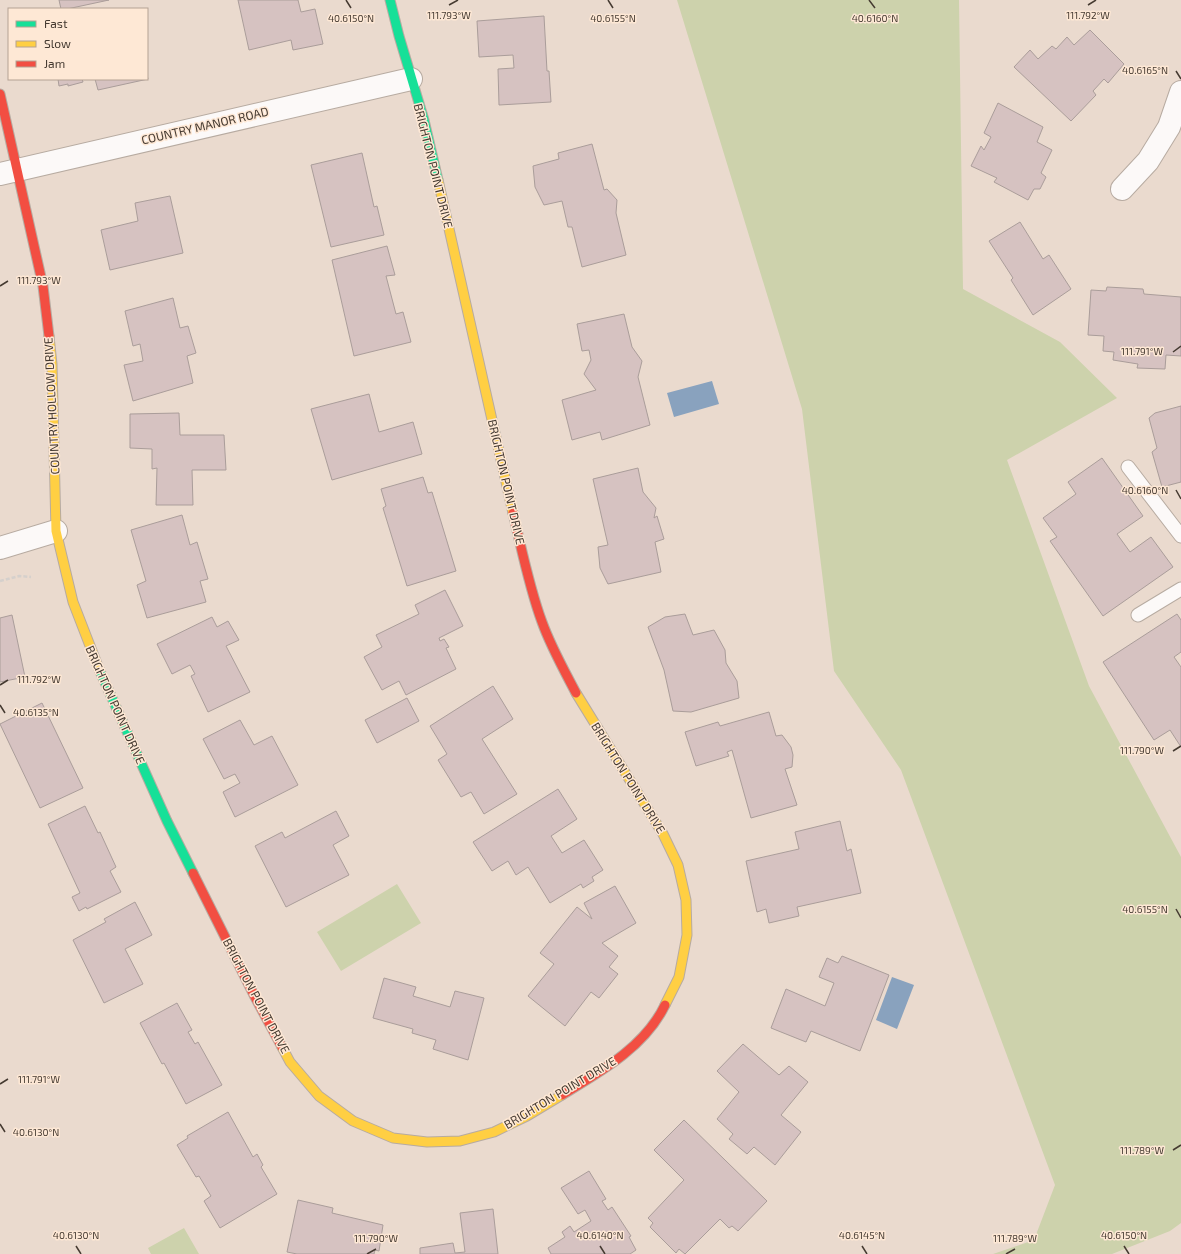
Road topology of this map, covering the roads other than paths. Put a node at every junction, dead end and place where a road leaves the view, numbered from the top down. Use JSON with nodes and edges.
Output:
{"nodes":[{"id":1,"x":390,"y":0,"type":"edge"},
{"id":2,"x":411,"y":79,"type":"junction"},
{"id":3,"x":1181,"y":92,"type":"edge"},
{"id":4,"x":0,"y":94,"type":"edge"},
{"id":5,"x":9,"y":172,"type":"edge"},
{"id":6,"x":1122,"y":189,"type":"dead end"},
{"id":7,"x":1128,"y":467,"type":"dead end"},
{"id":8,"x":56,"y":531,"type":"junction"},
{"id":9,"x":1181,"y":536,"type":"edge"},
{"id":10,"x":0,"y":548,"type":"edge"},
{"id":11,"x":1181,"y":589,"type":"edge"},
{"id":12,"x":1138,"y":615,"type":"dead end"}],
"edges":[{"from":1,"to":2,"type":"street","name":"BRIGHTON POINT DRIVE"},
{"from":2,"to":5,"type":"street","name":"COUNTRY MANOR ROAD"},
{"from":2,"to":8,"type":"street","name":"BRIGHTON POINT DRIVE"},
{"from":3,"to":6,"type":"street"},
{"from":4,"to":5,"type":"street","name":"COUNTRY HOLLOW DRIVE"},
{"from":5,"to":8,"type":"street","name":"COUNTRY HOLLOW DRIVE"},
{"from":7,"to":9,"type":"lane"},
{"from":8,"to":10,"type":"street"},
{"from":11,"to":12,"type":"lane"}]}
